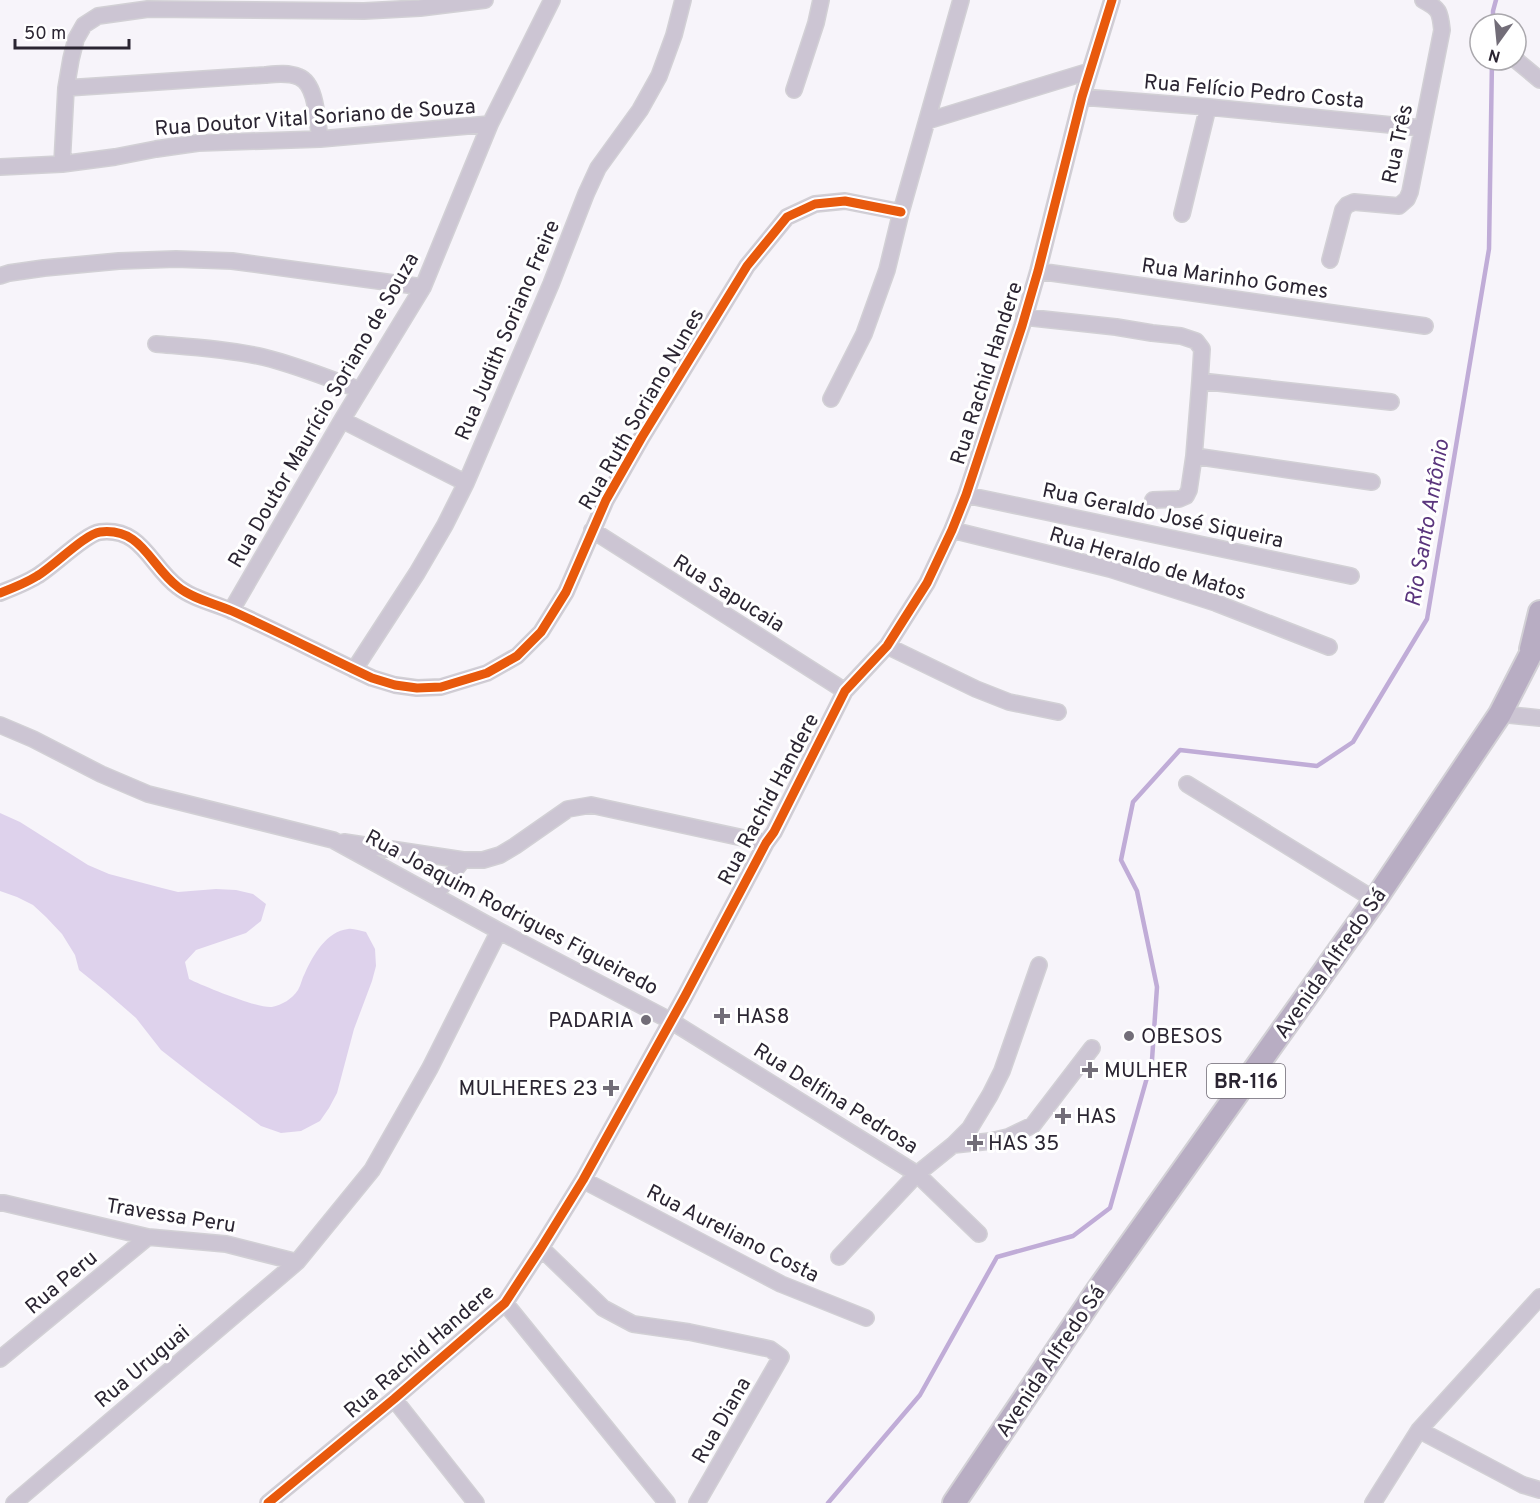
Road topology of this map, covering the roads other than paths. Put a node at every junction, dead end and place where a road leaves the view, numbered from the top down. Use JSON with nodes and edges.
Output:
{"nodes":[{"id":1,"x":485,"y":0,"type":"edge"},
{"id":2,"x":552,"y":0,"type":"edge"},
{"id":3,"x":683,"y":0,"type":"edge"},
{"id":4,"x":821,"y":0,"type":"edge"},
{"id":5,"x":961,"y":0,"type":"edge"},
{"id":6,"x":1112,"y":0,"type":"edge"},
{"id":7,"x":1423,"y":0,"type":"edge"},
{"id":8,"x":1528,"y":70,"type":"edge"},
{"id":9,"x":1090,"y":71,"type":"junction"},
{"id":10,"x":1540,"y":80,"type":"edge"},
{"id":11,"x":66,"y":87,"type":"junction"},
{"id":12,"x":794,"y":90,"type":"dead end"},
{"id":13,"x":1082,"y":97,"type":"junction"},
{"id":14,"x":1208,"y":107,"type":"junction"},
{"id":15,"x":927,"y":121,"type":"junction"},
{"id":16,"x":490,"y":124,"type":"junction"},
{"id":17,"x":1422,"y":128,"type":"junction"},
{"id":18,"x":320,"y":139,"type":"junction"},
{"id":19,"x":62,"y":164,"type":"junction"},
{"id":20,"x":0,"y":167,"type":"edge"},
{"id":21,"x":902,"y":212,"type":"junction"},
{"id":22,"x":1182,"y":214,"type":"dead end"},
{"id":23,"x":1330,"y":260,"type":"dead end"},
{"id":24,"x":1038,"y":270,"type":"junction"},
{"id":25,"x":0,"y":276,"type":"edge"},
{"id":26,"x":423,"y":287,"type":"junction"},
{"id":27,"x":1023,"y":321,"type":"junction"},
{"id":28,"x":1425,"y":326,"type":"dead end"},
{"id":29,"x":156,"y":344,"type":"dead end"},
{"id":30,"x":1200,"y":381,"type":"junction"},
{"id":31,"x":360,"y":390,"type":"junction"},
{"id":32,"x":831,"y":399,"type":"dead end"},
{"id":33,"x":1391,"y":402,"type":"dead end"},
{"id":34,"x":342,"y":420,"type":"junction"},
{"id":35,"x":1194,"y":456,"type":"junction"},
{"id":36,"x":1372,"y":482,"type":"dead end"},
{"id":37,"x":466,"y":483,"type":"junction"},
{"id":38,"x":966,"y":495,"type":"junction"},
{"id":39,"x":1153,"y":500,"type":"dead end"},
{"id":40,"x":592,"y":531,"type":"junction"},
{"id":41,"x":952,"y":531,"type":"junction"},
{"id":42,"x":1351,"y":576,"type":"dead end"},
{"id":43,"x":0,"y":593,"type":"edge"},
{"id":44,"x":231,"y":611,"type":"junction"},
{"id":45,"x":1540,"y":612,"type":"edge"},
{"id":46,"x":1535,"y":644,"type":"edge"},
{"id":47,"x":886,"y":646,"type":"junction"},
{"id":48,"x":1329,"y":647,"type":"dead end"},
{"id":49,"x":354,"y":670,"type":"junction"},
{"id":50,"x":845,"y":691,"type":"junction"},
{"id":51,"x":1058,"y":712,"type":"dead end"},
{"id":52,"x":1500,"y":714,"type":"junction"},
{"id":53,"x":1540,"y":718,"type":"edge"},
{"id":54,"x":0,"y":725,"type":"edge"},
{"id":55,"x":1187,"y":783,"type":"dead end"},
{"id":56,"x":333,"y":840,"type":"junction"},
{"id":57,"x":766,"y":843,"type":"junction"},
{"id":58,"x":463,"y":860,"type":"junction"},
{"id":59,"x":435,"y":895,"type":"junction"},
{"id":60,"x":1375,"y":900,"type":"junction"},
{"id":61,"x":499,"y":931,"type":"junction"},
{"id":62,"x":1039,"y":964,"type":"dead end"},
{"id":63,"x":671,"y":1021,"type":"junction"},
{"id":64,"x":1092,"y":1048,"type":"dead end"},
{"id":65,"x":953,"y":1145,"type":"junction"},
{"id":66,"x":917,"y":1174,"type":"junction"},
{"id":67,"x":583,"y":1180,"type":"junction"},
{"id":68,"x":1,"y":1205,"type":"edge"},
{"id":69,"x":979,"y":1234,"type":"dead end"},
{"id":70,"x":148,"y":1237,"type":"junction"},
{"id":71,"x":541,"y":1248,"type":"junction"},
{"id":72,"x":839,"y":1257,"type":"dead end"},
{"id":73,"x":297,"y":1262,"type":"junction"},
{"id":74,"x":1540,"y":1297,"type":"edge"},
{"id":75,"x":505,"y":1303,"type":"junction"},
{"id":76,"x":866,"y":1318,"type":"dead end"},
{"id":77,"x":0,"y":1359,"type":"edge"},
{"id":78,"x":394,"y":1399,"type":"junction"},
{"id":79,"x":1419,"y":1430,"type":"junction"},
{"id":80,"x":1540,"y":1490,"type":"edge"},
{"id":81,"x":957,"y":1501,"type":"edge"},
{"id":82,"x":14,"y":1503,"type":"edge"},
{"id":83,"x":268,"y":1503,"type":"edge"},
{"id":84,"x":476,"y":1503,"type":"edge"},
{"id":85,"x":667,"y":1503,"type":"edge"},
{"id":86,"x":697,"y":1503,"type":"edge"},
{"id":87,"x":1373,"y":1503,"type":"edge"}],
"edges":[{"from":1,"to":11,"type":"street"},
{"from":2,"to":16,"type":"street","name":"Rua Doutor Maurício Soriano de Souza"},
{"from":3,"to":37,"type":"street","name":"Rua Judith Soriano Freire"},
{"from":4,"to":12,"type":"street"},
{"from":5,"to":15,"type":"street"},
{"from":6,"to":9,"type":"street","name":"Rua Rachid Handere"},
{"from":7,"to":17,"type":"street","name":"Rua Três"},
{"from":8,"to":10,"type":"street"},
{"from":9,"to":13,"type":"street","name":"Rua Rachid Handere"},
{"from":9,"to":15,"type":"street"},
{"from":11,"to":18,"type":"street"},
{"from":11,"to":19,"type":"street"},
{"from":13,"to":14,"type":"street","name":"Rua Felício Pedro Costa"},
{"from":13,"to":24,"type":"street","name":"Rua Rachid Handere"},
{"from":14,"to":17,"type":"street","name":"Rua Felício Pedro Costa"},
{"from":14,"to":22,"type":"street"},
{"from":15,"to":21,"type":"street"},
{"from":16,"to":18,"type":"street","name":"Rua Doutor Vital Soriano de Souza"},
{"from":16,"to":26,"type":"street","name":"Rua Doutor Maurício Soriano de Souza"},
{"from":17,"to":23,"type":"street","name":"Rua Três"},
{"from":18,"to":19,"type":"street","name":"Rua Doutor Vital Soriano de Souza"},
{"from":19,"to":20,"type":"street","name":"Rua Doutor Vital Soriano de Souza"},
{"from":21,"to":32,"type":"street"},
{"from":21,"to":40,"type":"street","name":"Rua Ruth Soriano Nunes"},
{"from":24,"to":27,"type":"street","name":"Rua Rachid Handere"},
{"from":24,"to":28,"type":"street","name":"Rua Marinho Gomes"},
{"from":25,"to":26,"type":"street"},
{"from":26,"to":31,"type":"street","name":"Rua Doutor Maurício Soriano de Souza"},
{"from":27,"to":30,"type":"street"},
{"from":27,"to":38,"type":"street","name":"Rua Rachid Handere"},
{"from":29,"to":31,"type":"street"},
{"from":30,"to":33,"type":"street"},
{"from":30,"to":35,"type":"street"},
{"from":31,"to":34,"type":"street","name":"Rua Doutor Maurício Soriano de Souza"},
{"from":34,"to":37,"type":"street"},
{"from":34,"to":44,"type":"street","name":"Rua Doutor Maurício Soriano de Souza"},
{"from":35,"to":36,"type":"street"},
{"from":35,"to":39,"type":"street"},
{"from":37,"to":49,"type":"street","name":"Rua Judith Soriano Freire"},
{"from":38,"to":41,"type":"street","name":"Rua Rachid Handere"},
{"from":38,"to":42,"type":"street","name":"Rua Geraldo José Siqueira"},
{"from":40,"to":49,"type":"street","name":"Rua Ruth Soriano Nunes"},
{"from":40,"to":50,"type":"street","name":"Rua Sapucaia"},
{"from":41,"to":47,"type":"street","name":"Rua Rachid Handere"},
{"from":41,"to":48,"type":"street","name":"Rua Heraldo de Matos"},
{"from":43,"to":44,"type":"street","name":"Rua Ruth Soriano Nunes"},
{"from":44,"to":49,"type":"street","name":"Rua Ruth Soriano Nunes"},
{"from":45,"to":46,"type":"highway","name":"Avenida Alfredo Sá","number":"BR-116"},
{"from":46,"to":52,"type":"highway","name":"Avenida Alfredo Sá","number":"BR-116"},
{"from":47,"to":50,"type":"street","name":"Rua Rachid Handere"},
{"from":47,"to":51,"type":"street"},
{"from":50,"to":57,"type":"street","name":"Rua Rachid Handere"},
{"from":52,"to":53,"type":"street"},
{"from":52,"to":60,"type":"highway","name":"Avenida Alfredo Sá","number":"BR-116"},
{"from":54,"to":56,"type":"street","name":"Rua Joaquim Rodrigues Figueiredo"},
{"from":55,"to":60,"type":"street"},
{"from":56,"to":58,"type":"street","name":"Rua Joaquim Rodrigues Figueiredo"},
{"from":56,"to":59,"type":"street","name":"Rua Joaquim Rodrigues Figueiredo"},
{"from":57,"to":58,"type":"street","name":"Rua Joaquim Rodrigues Figueiredo"},
{"from":57,"to":63,"type":"street","name":"Rua Rachid Handere"},
{"from":58,"to":59,"type":"street"},
{"from":59,"to":61,"type":"street","name":"Rua Joaquim Rodrigues Figueiredo"},
{"from":60,"to":81,"type":"highway","name":"Avenida Alfredo Sá","number":"BR-116"},
{"from":61,"to":63,"type":"street","name":"Rua Joaquim Rodrigues Figueiredo"},
{"from":61,"to":73,"type":"street","name":"Rua Uruguai"},
{"from":62,"to":65,"type":"street","name":"Rua Delfina Pedrosa"},
{"from":63,"to":66,"type":"street","name":"Rua Delfina Pedrosa"},
{"from":63,"to":67,"type":"street","name":"Rua Rachid Handere"},
{"from":64,"to":65,"type":"street"},
{"from":65,"to":66,"type":"street","name":"Rua Delfina Pedrosa"},
{"from":66,"to":69,"type":"street","name":"Rua Delfina Pedrosa"},
{"from":66,"to":72,"type":"street"},
{"from":67,"to":71,"type":"street","name":"Rua Rachid Handere"},
{"from":67,"to":76,"type":"street","name":"Rua Aureliano Costa"},
{"from":68,"to":70,"type":"street","name":"Travessa Peru"},
{"from":70,"to":73,"type":"street","name":"Travessa Peru"},
{"from":70,"to":77,"type":"street","name":"Rua Peru"},
{"from":71,"to":75,"type":"street","name":"Rua Rachid Handere"},
{"from":71,"to":86,"type":"street","name":"Rua Diana"},
{"from":73,"to":82,"type":"street","name":"Rua Uruguai"},
{"from":74,"to":79,"type":"street"},
{"from":75,"to":78,"type":"street","name":"Rua Rachid Handere"},
{"from":75,"to":85,"type":"street"},
{"from":78,"to":83,"type":"street","name":"Rua Rachid Handere"},
{"from":78,"to":84,"type":"street"},
{"from":79,"to":80,"type":"street"},
{"from":79,"to":87,"type":"street"}]}
